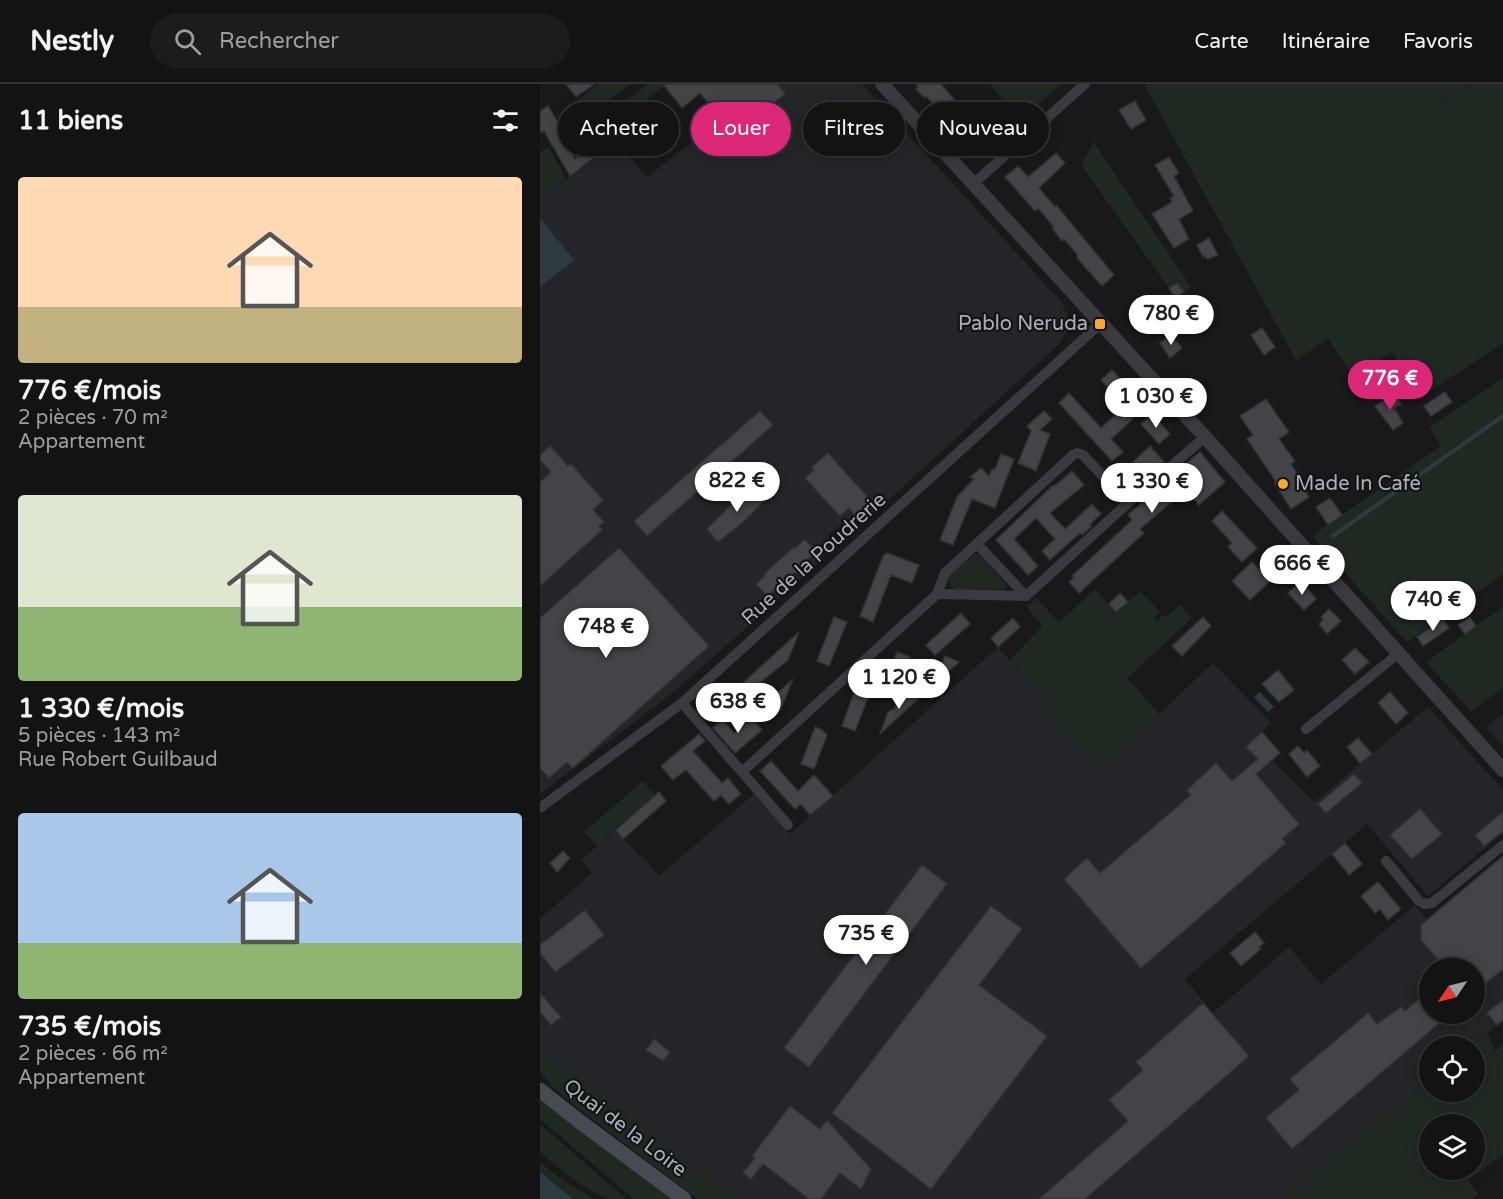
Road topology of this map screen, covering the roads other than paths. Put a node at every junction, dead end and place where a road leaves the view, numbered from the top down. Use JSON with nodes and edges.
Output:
{"nodes":[{"id":1,"x":882,"y":84,"type":"edge"},
{"id":2,"x":1086,"y":84,"type":"edge"},
{"id":3,"x":973,"y":184,"type":"junction"},
{"id":4,"x":1100,"y":324,"type":"junction"},
{"id":5,"x":1205,"y":437,"type":"junction"},
{"id":6,"x":1128,"y":503,"type":"junction"},
{"id":7,"x":977,"y":543,"type":"junction"},
{"id":8,"x":937,"y":594,"type":"junction"},
{"id":9,"x":1026,"y":596,"type":"junction"},
{"id":10,"x":1399,"y":653,"type":"junction"},
{"id":11,"x":682,"y":703,"type":"junction"},
{"id":12,"x":1306,"y":729,"type":"dead end"},
{"id":13,"x":1503,"y":770,"type":"edge"},
{"id":14,"x":742,"y":772,"type":"junction"},
{"id":15,"x":540,"y":808,"type":"edge"},
{"id":16,"x":788,"y":825,"type":"dead end"},
{"id":17,"x":1503,"y":845,"type":"edge"},
{"id":18,"x":1386,"y":861,"type":"dead end"},
{"id":19,"x":540,"y":1090,"type":"edge"},
{"id":20,"x":684,"y":1199,"type":"edge"}],
"edges":[{"from":1,"to":3,"type":"street"},
{"from":2,"to":3,"type":"street"},
{"from":3,"to":4,"type":"street"},
{"from":4,"to":5,"type":"street"},
{"from":4,"to":11,"type":"street","name":"Rue de la Poudrerie"},
{"from":5,"to":6,"type":"street"},
{"from":5,"to":10,"type":"street"},
{"from":6,"to":7,"type":"street"},
{"from":6,"to":9,"type":"street"},
{"from":7,"to":8,"type":"street"},
{"from":7,"to":9,"type":"street"},
{"from":8,"to":9,"type":"street"},
{"from":8,"to":14,"type":"street"},
{"from":10,"to":12,"type":"street"},
{"from":10,"to":13,"type":"street"},
{"from":11,"to":14,"type":"street"},
{"from":11,"to":15,"type":"street","name":"Rue de la Poudrerie"},
{"from":14,"to":16,"type":"street"},
{"from":17,"to":18,"type":"street"},
{"from":19,"to":20,"type":"main road","name":"Quai de la Loire"}]}
